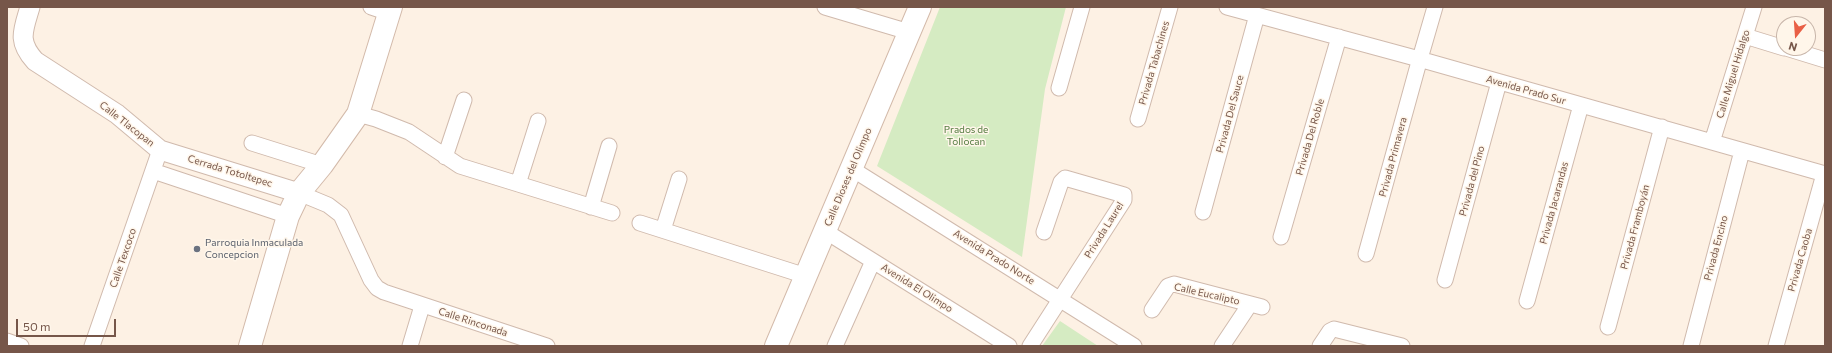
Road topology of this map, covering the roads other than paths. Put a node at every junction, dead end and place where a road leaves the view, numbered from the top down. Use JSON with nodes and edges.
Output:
{"nodes":[{"id":1,"x":30,"y":7,"type":"edge"},
{"id":2,"x":825,"y":7,"type":"edge"},
{"id":3,"x":920,"y":7,"type":"edge"},
{"id":4,"x":1082,"y":7,"type":"edge"},
{"id":5,"x":1170,"y":7,"type":"edge"},
{"id":6,"x":1227,"y":7,"type":"edge"},
{"id":7,"x":1436,"y":7,"type":"edge"},
{"id":8,"x":1754,"y":7,"type":"edge"},
{"id":9,"x":384,"y":9,"type":"edge"},
{"id":10,"x":1257,"y":15,"type":"junction"},
{"id":11,"x":909,"y":32,"type":"junction"},
{"id":12,"x":1745,"y":36,"type":"junction"},
{"id":13,"x":1339,"y":37,"type":"junction"},
{"id":14,"x":1776,"y":45,"type":"edge"},
{"id":15,"x":1812,"y":56,"type":"edge"},
{"id":16,"x":1419,"y":59,"type":"junction"},
{"id":17,"x":1825,"y":60,"type":"edge"},
{"id":18,"x":1499,"y":82,"type":"junction"},
{"id":19,"x":1059,"y":88,"type":"dead end"},
{"id":20,"x":464,"y":100,"type":"dead end"},
{"id":21,"x":1581,"y":105,"type":"junction"},
{"id":22,"x":358,"y":114,"type":"junction"},
{"id":23,"x":1138,"y":119,"type":"dead end"},
{"id":24,"x":538,"y":121,"type":"dead end"},
{"id":25,"x":1662,"y":127,"type":"junction"},
{"id":26,"x":1712,"y":142,"type":"junction"},
{"id":27,"x":252,"y":143,"type":"dead end"},
{"id":28,"x":609,"y":146,"type":"dead end"},
{"id":29,"x":160,"y":150,"type":"junction"},
{"id":30,"x":1742,"y":150,"type":"junction"},
{"id":31,"x":445,"y":157,"type":"junction"},
{"id":32,"x":322,"y":165,"type":"junction"},
{"id":33,"x":852,"y":169,"type":"junction"},
{"id":34,"x":153,"y":171,"type":"junction"},
{"id":35,"x":1824,"y":174,"type":"edge"},
{"id":36,"x":679,"y":179,"type":"dead end"},
{"id":37,"x":518,"y":184,"type":"junction"},
{"id":38,"x":300,"y":193,"type":"junction"},
{"id":39,"x":591,"y":207,"type":"junction"},
{"id":40,"x":1203,"y":212,"type":"dead end"},
{"id":41,"x":612,"y":213,"type":"dead end"},
{"id":42,"x":288,"y":216,"type":"junction"},
{"id":43,"x":640,"y":223,"type":"dead end"},
{"id":44,"x":663,"y":230,"type":"junction"},
{"id":45,"x":825,"y":231,"type":"junction"},
{"id":46,"x":1044,"y":232,"type":"dead end"},
{"id":47,"x":1281,"y":237,"type":"dead end"},
{"id":48,"x":1366,"y":254,"type":"dead end"},
{"id":49,"x":873,"y":261,"type":"junction"},
{"id":50,"x":806,"y":276,"type":"junction"},
{"id":51,"x":1446,"y":280,"type":"dead end"},
{"id":52,"x":1060,"y":299,"type":"junction"},
{"id":53,"x":1527,"y":301,"type":"dead end"},
{"id":54,"x":422,"y":306,"type":"junction"},
{"id":55,"x":1152,"y":310,"type":"dead end"},
{"id":56,"x":1608,"y":327,"type":"dead end"},
{"id":57,"x":7,"y":341,"type":"edge"},
{"id":58,"x":21,"y":346,"type":"edge"},
{"id":59,"x":92,"y":346,"type":"edge"},
{"id":60,"x":250,"y":346,"type":"edge"},
{"id":61,"x":410,"y":346,"type":"edge"},
{"id":62,"x":547,"y":346,"type":"edge"},
{"id":63,"x":776,"y":346,"type":"edge"},
{"id":64,"x":835,"y":346,"type":"edge"},
{"id":65,"x":1009,"y":346,"type":"edge"},
{"id":66,"x":1030,"y":346,"type":"edge"},
{"id":67,"x":1134,"y":346,"type":"edge"},
{"id":68,"x":1222,"y":346,"type":"edge"},
{"id":69,"x":1320,"y":346,"type":"edge"},
{"id":70,"x":1399,"y":346,"type":"edge"},
{"id":71,"x":1691,"y":346,"type":"edge"},
{"id":72,"x":1776,"y":346,"type":"edge"}],
"edges":[{"from":1,"to":29,"type":"street","name":"Calle Tlacopan"},
{"from":2,"to":11,"type":"street"},
{"from":3,"to":11,"type":"main road","name":"Calle Dioses del Olimpo"},
{"from":4,"to":19,"type":"street"},
{"from":5,"to":23,"type":"street","name":"Privada Tabachines"},
{"from":6,"to":10,"type":"street","name":"Avenida Prado Sur"},
{"from":7,"to":16,"type":"street","name":"Privada Primavera"},
{"from":8,"to":12,"type":"street","name":"Calle Miguel Hidalgo"},
{"from":9,"to":22,"type":"main road"},
{"from":10,"to":13,"type":"street","name":"Avenida Prado Sur"},
{"from":10,"to":40,"type":"street","name":"Privada Del Sauce"},
{"from":11,"to":33,"type":"main road","name":"Calle Dioses del Olimpo"},
{"from":12,"to":14,"type":"street"},
{"from":12,"to":26,"type":"street","name":"Calle Miguel Hidalgo"},
{"from":13,"to":16,"type":"street","name":"Avenida Prado Sur"},
{"from":13,"to":47,"type":"street","name":"Privada Del Roble"},
{"from":15,"to":17,"type":"street"},
{"from":16,"to":18,"type":"street","name":"Avenida Prado Sur"},
{"from":16,"to":48,"type":"street","name":"Privada Primavera"},
{"from":18,"to":21,"type":"street","name":"Avenida Prado Sur"},
{"from":18,"to":51,"type":"street","name":"Privada del Pino"},
{"from":20,"to":31,"type":"street"},
{"from":21,"to":25,"type":"street","name":"Avenida Prado Sur"},
{"from":21,"to":53,"type":"street","name":"Privada Jacarandas"},
{"from":22,"to":31,"type":"street"},
{"from":22,"to":32,"type":"main road"},
{"from":24,"to":37,"type":"street"},
{"from":25,"to":26,"type":"street","name":"Avenida Prado Sur"},
{"from":25,"to":56,"type":"street","name":"Privada Framboyán"},
{"from":26,"to":30,"type":"street","name":"Avenida Prado Sur"},
{"from":27,"to":32,"type":"street"},
{"from":28,"to":39,"type":"street"},
{"from":29,"to":34,"type":"street","name":"Calle Tlacopan"},
{"from":29,"to":38,"type":"street","name":"Cerrada Totoltepec"},
{"from":30,"to":35,"type":"street","name":"Avenida Prado Sur"},
{"from":30,"to":71,"type":"street","name":"Privada Encino"},
{"from":31,"to":37,"type":"street"},
{"from":32,"to":38,"type":"main road"},
{"from":33,"to":45,"type":"main road","name":"Calle Dioses del Olimpo"},
{"from":33,"to":52,"type":"street","name":"Avenida Prado Norte"},
{"from":34,"to":42,"type":"street"},
{"from":34,"to":59,"type":"street","name":"Calle Texcoco"},
{"from":35,"to":72,"type":"street","name":"Privada Caoba"},
{"from":36,"to":44,"type":"street"},
{"from":37,"to":39,"type":"street"},
{"from":38,"to":42,"type":"main road"},
{"from":38,"to":54,"type":"street","name":"Calle Rinconada"},
{"from":39,"to":41,"type":"street"},
{"from":42,"to":60,"type":"main road"},
{"from":43,"to":44,"type":"street"},
{"from":44,"to":50,"type":"street"},
{"from":45,"to":49,"type":"street","name":"Avenida El Olimpo"},
{"from":45,"to":50,"type":"main road","name":"Calle Dioses del Olimpo"},
{"from":46,"to":52,"type":"street","name":"Privada Laurel"},
{"from":49,"to":64,"type":"street"},
{"from":49,"to":65,"type":"street","name":"Avenida El Olimpo"},
{"from":50,"to":63,"type":"main road","name":"Calle Dioses del Olimpo"},
{"from":52,"to":66,"type":"street","name":"Privada Laurel"},
{"from":52,"to":67,"type":"street","name":"Avenida Prado Norte"},
{"from":54,"to":61,"type":"street"},
{"from":54,"to":62,"type":"street","name":"Calle Rinconada"},
{"from":55,"to":68,"type":"street","name":"Calle Eucalipto"},
{"from":57,"to":58,"type":"street"},
{"from":69,"to":70,"type":"street"}]}
